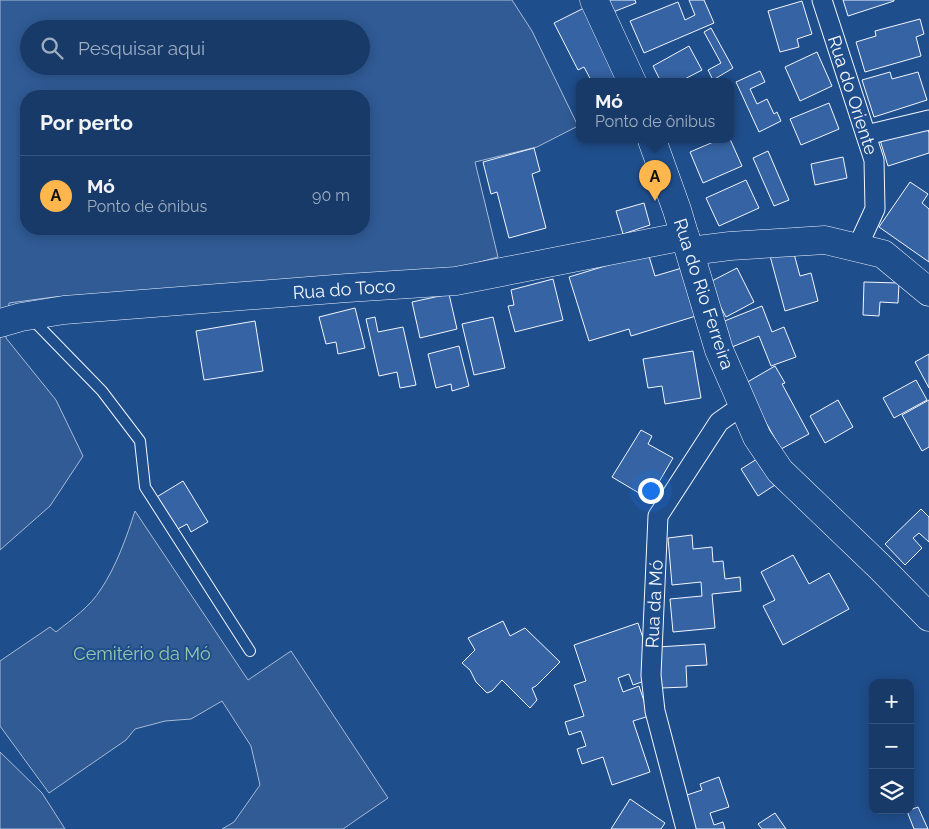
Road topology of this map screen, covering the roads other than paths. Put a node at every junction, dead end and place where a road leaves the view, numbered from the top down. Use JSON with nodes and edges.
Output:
{"nodes":[{"id":1,"x":594,"y":0,"type":"edge"},
{"id":2,"x":822,"y":0,"type":"edge"},
{"id":3,"x":630,"y":78,"type":"edge"},
{"id":4,"x":929,"y":120,"type":"edge"},
{"id":5,"x":866,"y":135,"type":"junction"},
{"id":6,"x":653,"y":143,"type":"edge"},
{"id":7,"x":688,"y":244,"type":"junction"},
{"id":8,"x":857,"y":248,"type":"junction"},
{"id":9,"x":929,"y":292,"type":"edge"},
{"id":10,"x":28,"y":316,"type":"junction"},
{"id":11,"x":0,"y":323,"type":"edge"},
{"id":12,"x":743,"y":405,"type":"junction"},
{"id":13,"x":929,"y":617,"type":"edge"},
{"id":14,"x":250,"y":651,"type":"dead end"},
{"id":15,"x":686,"y":829,"type":"edge"}],
"edges":[{"from":1,"to":3,"type":"street"},
{"from":2,"to":5,"type":"street","name":"Rua do Oriente"},
{"from":4,"to":5,"type":"street"},
{"from":5,"to":8,"type":"street","name":"Rua do Oriente"},
{"from":6,"to":7,"type":"street","name":"Rua do Rio Ferreira"},
{"from":7,"to":8,"type":"street","name":"Rua do Toco"},
{"from":7,"to":10,"type":"street","name":"Rua do Toco"},
{"from":7,"to":12,"type":"street","name":"Rua do Rio Ferreira"},
{"from":8,"to":9,"type":"street","name":"Rua do Toco"},
{"from":10,"to":11,"type":"street","name":"Rua do Toco"},
{"from":10,"to":14,"type":"lane"},
{"from":12,"to":13,"type":"street","name":"Rua do Rio Ferreira"},
{"from":12,"to":15,"type":"street","name":"Rua da Mó"}]}
